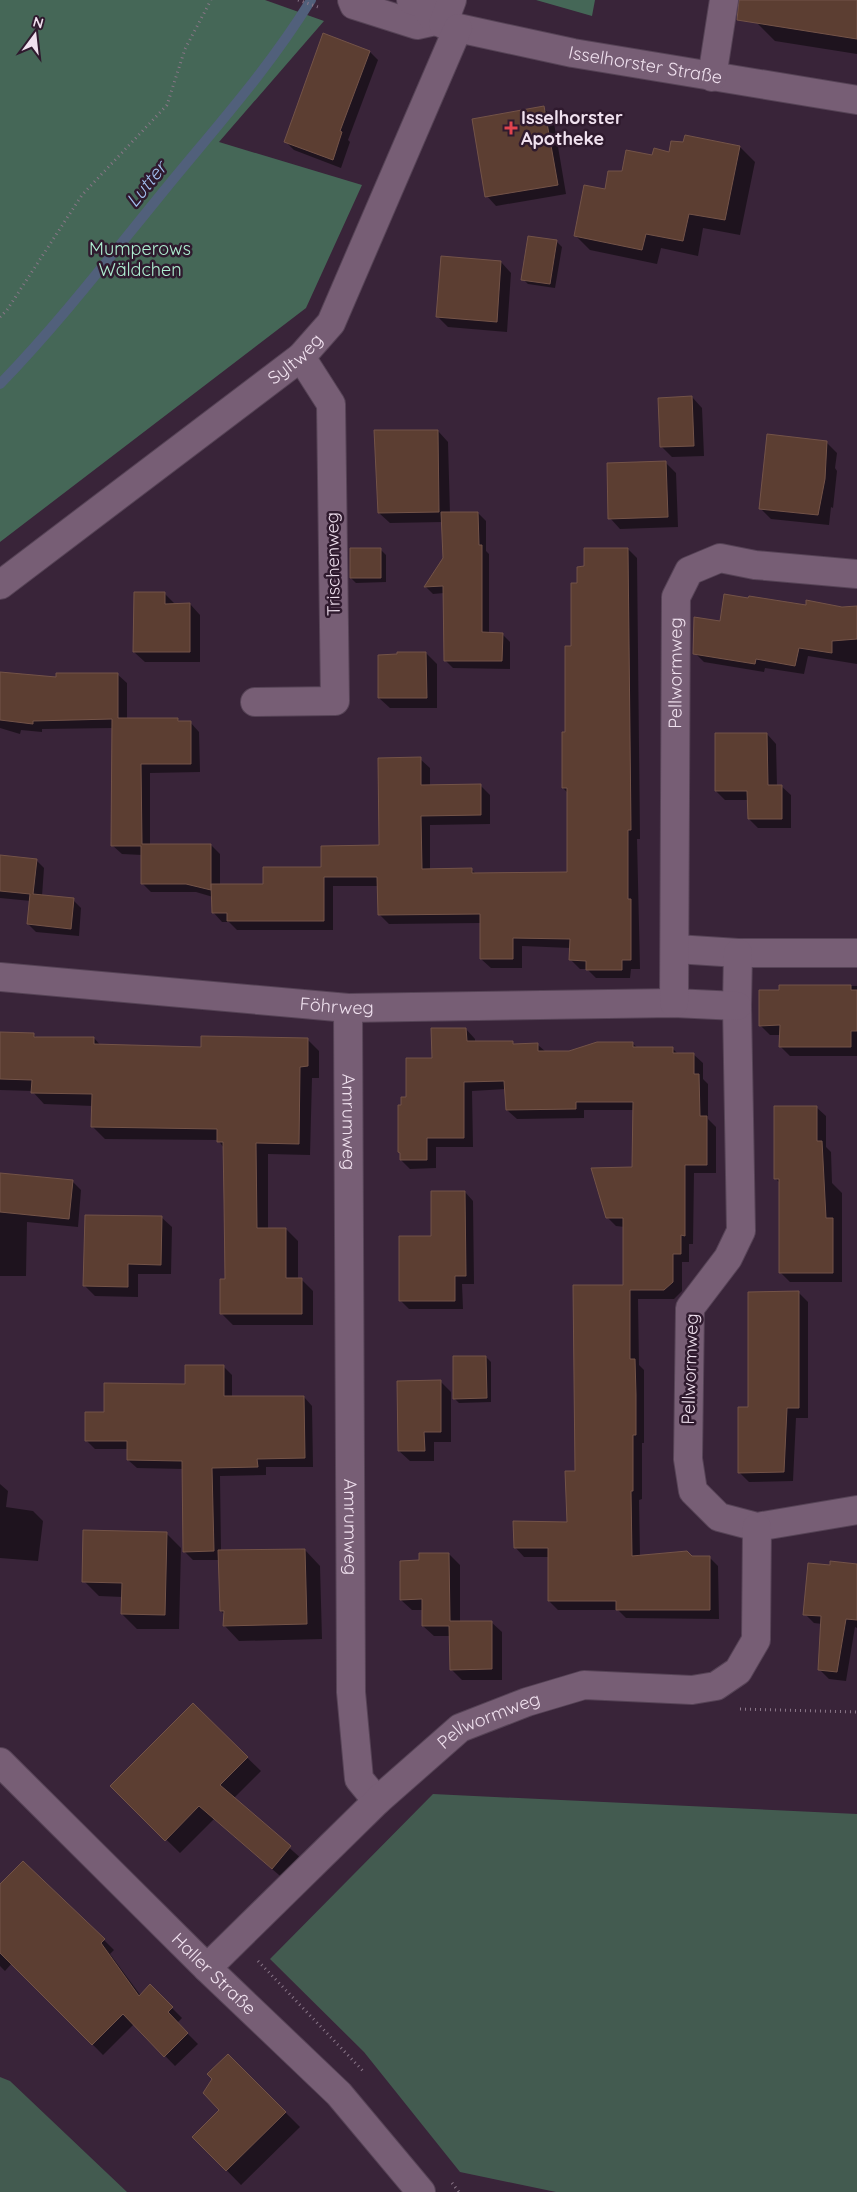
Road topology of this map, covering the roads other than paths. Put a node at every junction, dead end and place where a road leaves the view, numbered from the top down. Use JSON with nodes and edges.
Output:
{"nodes":[{"id":1,"x":352,"y":0,"type":"edge"},
{"id":2,"x":411,"y":0,"type":"edge"},
{"id":3,"x":724,"y":0,"type":"edge"},
{"id":4,"x":447,"y":18,"type":"edge"},
{"id":5,"x":712,"y":77,"type":"junction"},
{"id":6,"x":857,"y":100,"type":"edge"},
{"id":7,"x":301,"y":356,"type":"junction"},
{"id":8,"x":857,"y":574,"type":"edge"},
{"id":9,"x":0,"y":585,"type":"edge"},
{"id":10,"x":255,"y":702,"type":"dead end"},
{"id":11,"x":676,"y":949,"type":"junction"},
{"id":12,"x":738,"y":952,"type":"junction"},
{"id":13,"x":857,"y":953,"type":"edge"},
{"id":14,"x":0,"y":977,"type":"edge"},
{"id":15,"x":674,"y":1003,"type":"junction"},
{"id":16,"x":737,"y":1006,"type":"junction"},
{"id":17,"x":348,"y":1008,"type":"junction"},
{"id":18,"x":857,"y":1510,"type":"edge"},
{"id":19,"x":757,"y":1527,"type":"junction"},
{"id":20,"x":0,"y":1762,"type":"edge"},
{"id":21,"x":377,"y":1801,"type":"junction"},
{"id":22,"x":207,"y":1968,"type":"junction"},
{"id":23,"x":421,"y":2192,"type":"edge"}],
"edges":[{"from":1,"to":4,"type":"street","name":"Isselhorster Straße"},
{"from":2,"to":4,"type":"street"},
{"from":3,"to":5,"type":"street"},
{"from":4,"to":5,"type":"street","name":"Isselhorster Straße"},
{"from":4,"to":7,"type":"street","name":"Syltweg"},
{"from":5,"to":6,"type":"street","name":"Isselhorster Straße"},
{"from":7,"to":9,"type":"street","name":"Syltweg"},
{"from":7,"to":10,"type":"street","name":"Trischenweg"},
{"from":8,"to":11,"type":"street","name":"Pellwormweg"},
{"from":11,"to":12,"type":"street"},
{"from":11,"to":15,"type":"street","name":"Pellwormweg"},
{"from":12,"to":13,"type":"street"},
{"from":12,"to":16,"type":"street","name":"Pellwormweg"},
{"from":14,"to":17,"type":"street","name":"Föhrweg"},
{"from":15,"to":16,"type":"street"},
{"from":15,"to":17,"type":"street","name":"Föhrweg"},
{"from":16,"to":19,"type":"street","name":"Pellwormweg"},
{"from":17,"to":21,"type":"street","name":"Amrumweg"},
{"from":18,"to":19,"type":"street","name":"Pellwormweg"},
{"from":19,"to":21,"type":"street","name":"Pellwormweg"},
{"from":20,"to":22,"type":"street","name":"Haller Straße"},
{"from":21,"to":22,"type":"street"},
{"from":22,"to":23,"type":"street","name":"Haller Straße"}]}
